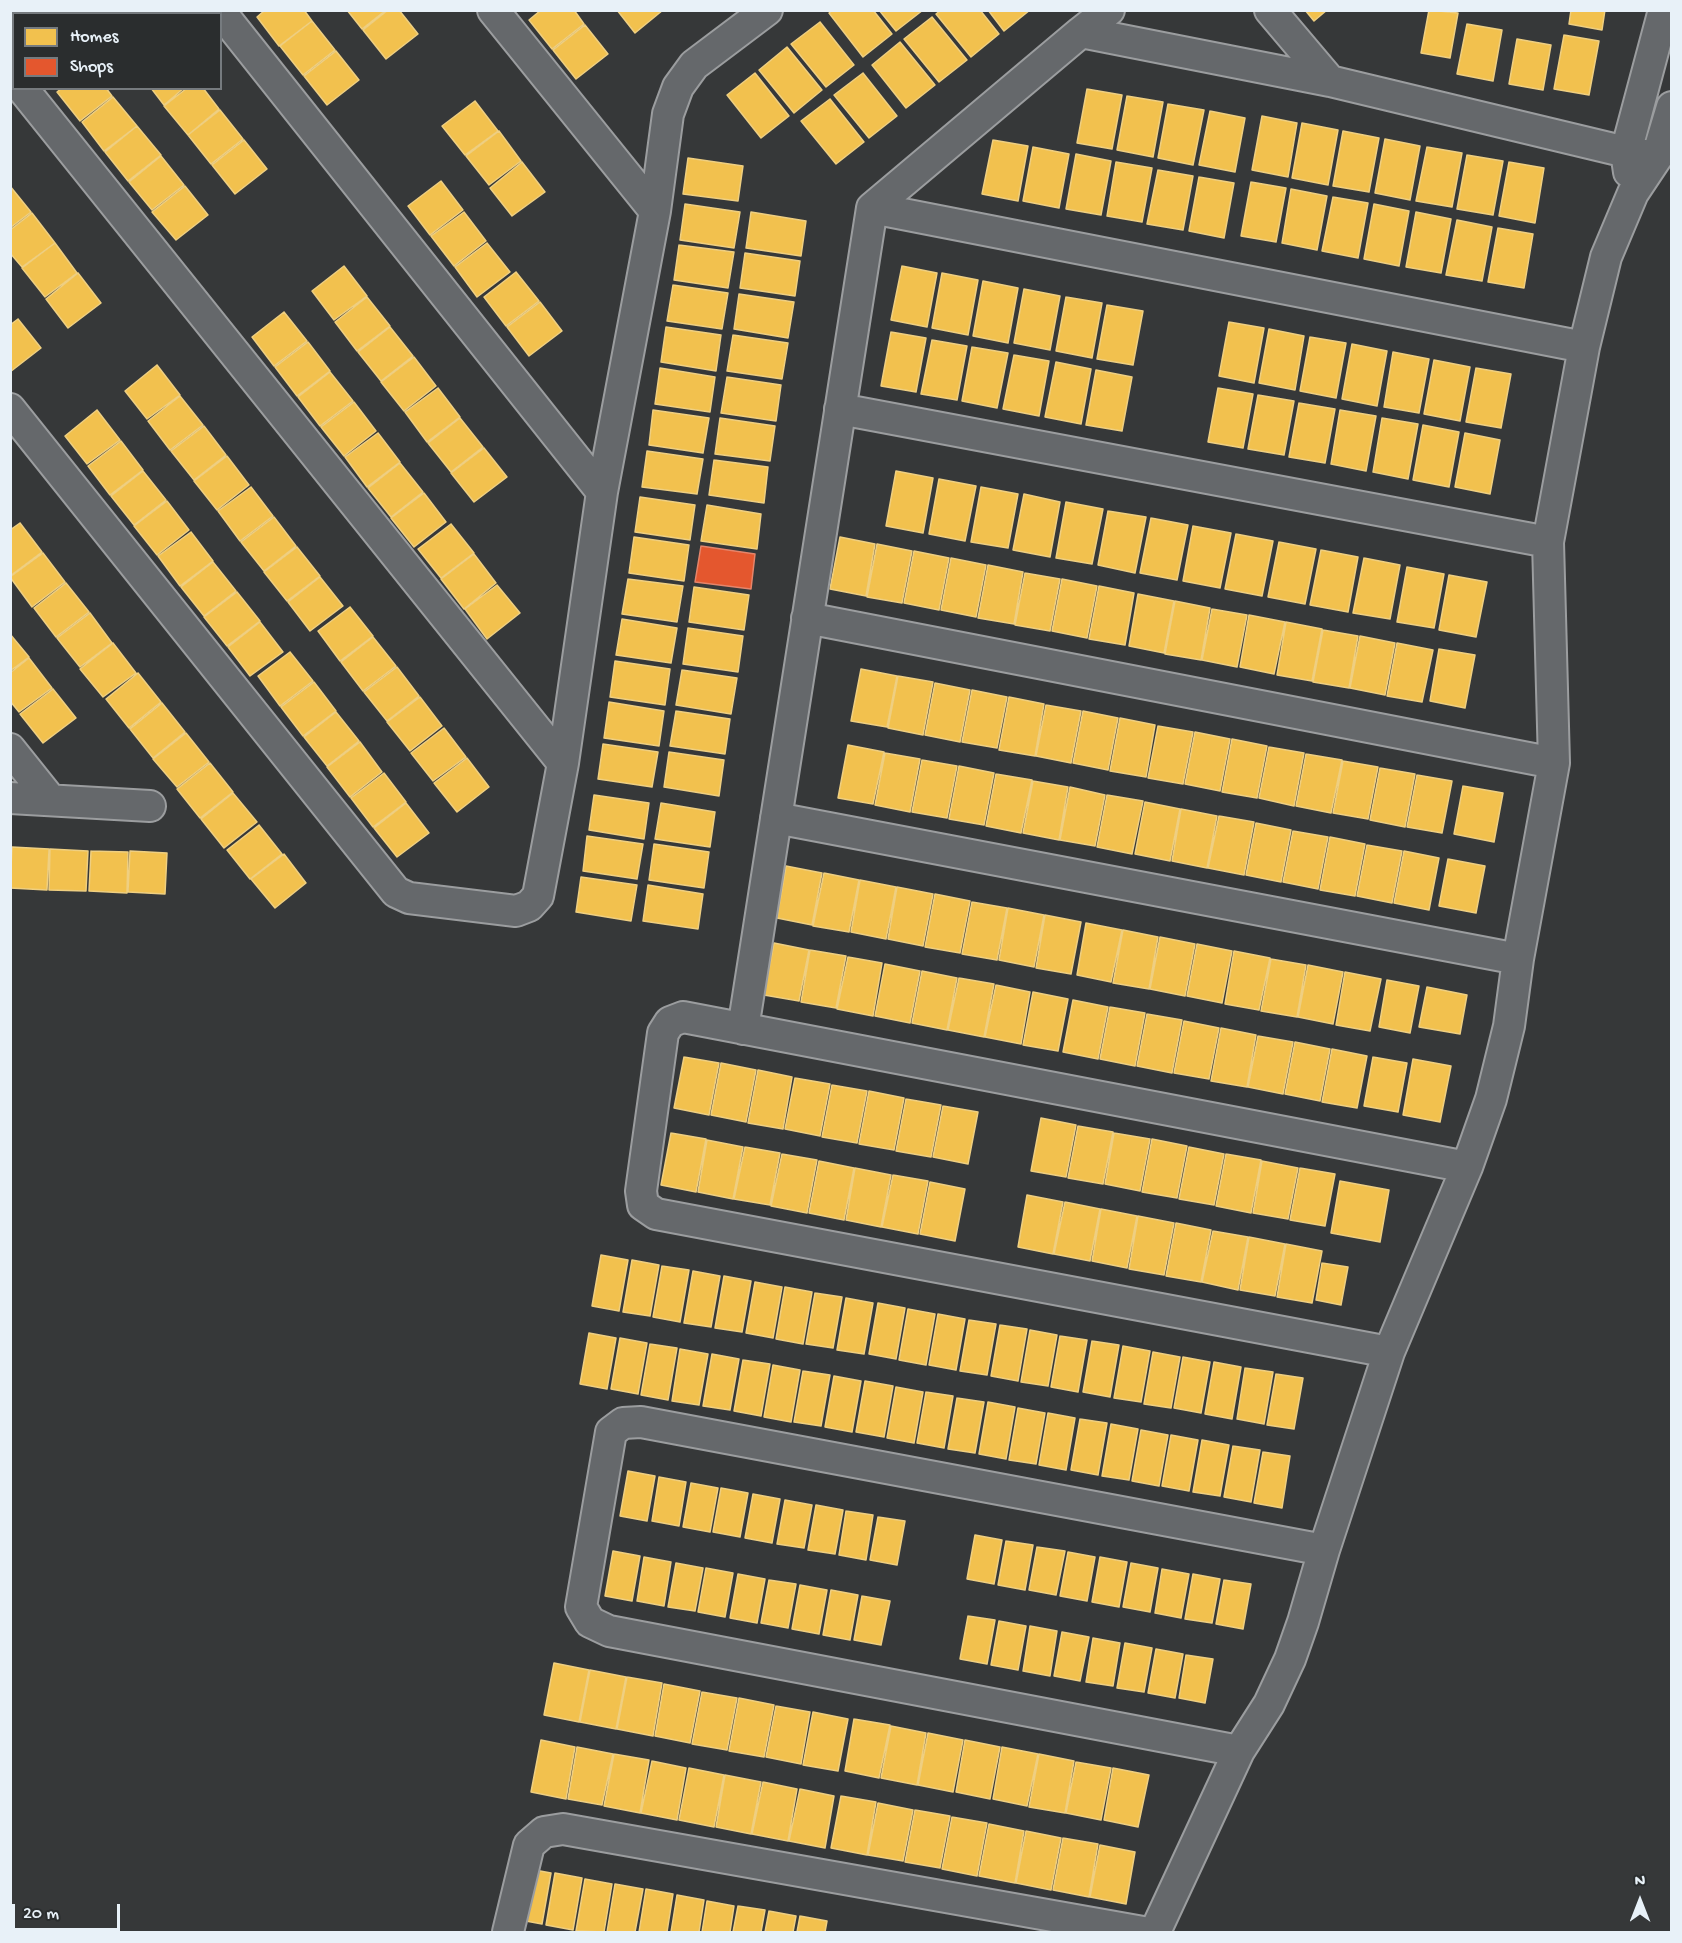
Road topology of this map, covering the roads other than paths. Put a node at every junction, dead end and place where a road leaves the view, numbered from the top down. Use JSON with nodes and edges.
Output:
{"nodes":[{"id":1,"x":493,"y":10,"type":"edge"},
{"id":2,"x":1110,"y":10,"type":"edge"},
{"id":3,"x":1270,"y":10,"type":"edge"},
{"id":4,"x":1664,"y":10,"type":"edge"},
{"id":5,"x":222,"y":14,"type":"edge"},
{"id":6,"x":753,"y":15,"type":"edge"},
{"id":7,"x":1081,"y":32,"type":"junction"},
{"id":8,"x":1330,"y":81,"type":"junction"},
{"id":9,"x":24,"y":90,"type":"edge"},
{"id":10,"x":1671,"y":106,"type":"edge"},
{"id":11,"x":1626,"y":152,"type":"junction"},
{"id":12,"x":1657,"y":157,"type":"junction"},
{"id":13,"x":1633,"y":193,"type":"junction"},
{"id":14,"x":872,"y":208,"type":"junction"},
{"id":15,"x":655,"y":211,"type":"junction"},
{"id":16,"x":1584,"y":347,"type":"junction"},
{"id":17,"x":840,"y":409,"type":"junction"},
{"id":18,"x":14,"y":421,"type":"edge"},
{"id":19,"x":602,"y":492,"type":"junction"},
{"id":20,"x":1548,"y":542,"type":"junction"},
{"id":21,"x":807,"y":618,"type":"junction"},
{"id":22,"x":10,"y":748,"type":"edge"},
{"id":23,"x":563,"y":763,"type":"junction"},
{"id":24,"x":1554,"y":763,"type":"junction"},
{"id":25,"x":10,"y":798,"type":"edge"},
{"id":26,"x":50,"y":799,"type":"junction"},
{"id":27,"x":150,"y":806,"type":"dead end"},
{"id":28,"x":776,"y":818,"type":"junction"},
{"id":29,"x":1518,"y":959,"type":"junction"},
{"id":30,"x":743,"y":1029,"type":"junction"},
{"id":31,"x":1467,"y":1167,"type":"junction"},
{"id":32,"x":1389,"y":1352,"type":"junction"},
{"id":33,"x":1324,"y":1550,"type":"junction"},
{"id":34,"x":1239,"y":1751,"type":"junction"},
{"id":35,"x":508,"y":1932,"type":"edge"},
{"id":36,"x":1143,"y":1932,"type":"edge"},
{"id":37,"x":1155,"y":1932,"type":"edge"}],
"edges":[{"from":1,"to":15,"type":"street"},
{"from":2,"to":7,"type":"street"},
{"from":3,"to":8,"type":"street"},
{"from":4,"to":11,"type":"street"},
{"from":5,"to":19,"type":"street"},
{"from":6,"to":15,"type":"street"},
{"from":7,"to":8,"type":"street"},
{"from":7,"to":14,"type":"street"},
{"from":8,"to":11,"type":"street"},
{"from":9,"to":23,"type":"street"},
{"from":10,"to":12,"type":"street"},
{"from":11,"to":12,"type":"street"},
{"from":11,"to":13,"type":"street"},
{"from":12,"to":13,"type":"street"},
{"from":13,"to":16,"type":"street"},
{"from":14,"to":16,"type":"street"},
{"from":14,"to":17,"type":"street"},
{"from":15,"to":19,"type":"street"},
{"from":16,"to":20,"type":"street"},
{"from":17,"to":20,"type":"street"},
{"from":17,"to":21,"type":"street"},
{"from":18,"to":23,"type":"street"},
{"from":19,"to":23,"type":"street"},
{"from":20,"to":24,"type":"street"},
{"from":21,"to":24,"type":"street"},
{"from":21,"to":28,"type":"street"},
{"from":22,"to":26,"type":"street"},
{"from":24,"to":29,"type":"street"},
{"from":25,"to":26,"type":"street"},
{"from":26,"to":27,"type":"street"},
{"from":28,"to":29,"type":"street"},
{"from":28,"to":30,"type":"street"},
{"from":29,"to":31,"type":"street"},
{"from":30,"to":31,"type":"street"},
{"from":30,"to":32,"type":"street"},
{"from":31,"to":32,"type":"street"},
{"from":32,"to":33,"type":"street"},
{"from":33,"to":34,"type":"street"},
{"from":33,"to":34,"type":"street"},
{"from":34,"to":37,"type":"street"},
{"from":35,"to":36,"type":"street"}]}
